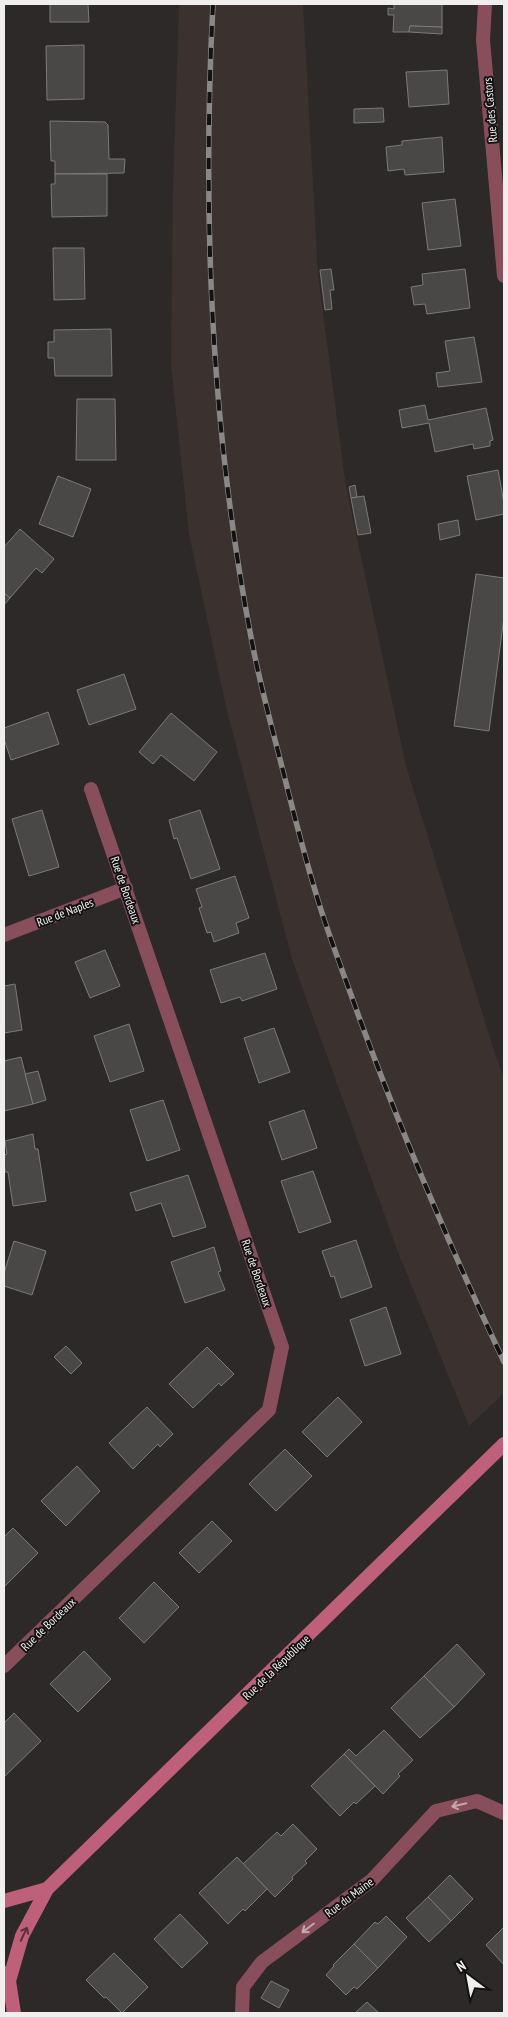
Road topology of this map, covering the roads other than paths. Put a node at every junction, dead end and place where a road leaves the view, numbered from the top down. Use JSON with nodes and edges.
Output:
{"nodes":[{"id":1,"x":485,"y":4,"type":"edge"},
{"id":2,"x":504,"y":276,"type":"edge"},
{"id":3,"x":91,"y":789,"type":"dead end"},
{"id":4,"x":126,"y":888,"type":"junction"},
{"id":5,"x":4,"y":935,"type":"edge"},
{"id":6,"x":504,"y":1444,"type":"edge"},
{"id":7,"x":4,"y":1666,"type":"edge"},
{"id":8,"x":504,"y":1813,"type":"edge"},
{"id":9,"x":47,"y":1889,"type":"junction"},
{"id":10,"x":4,"y":1901,"type":"edge"},
{"id":11,"x":6,"y":1976,"type":"edge"},
{"id":12,"x":14,"y":2013,"type":"edge"},
{"id":13,"x":242,"y":2013,"type":"edge"}],
"edges":[{"from":1,"to":2,"type":"street","name":"Rue des Castors"},
{"from":3,"to":4,"type":"street","name":"Rue de Bordeaux"},
{"from":4,"to":5,"type":"street","name":"Rue de Naples"},
{"from":4,"to":7,"type":"street","name":"Rue de Bordeaux"},
{"from":6,"to":9,"type":"main road","name":"Rue de la République"},
{"from":8,"to":13,"type":"street","name":"Rue du Maine","one_way":true},
{"from":9,"to":10,"type":"main road","name":"Rue de la République"},
{"from":11,"to":9,"type":"main road","name":"Rue de la République","one_way":true},
{"from":11,"to":12,"type":"main road"}]}
